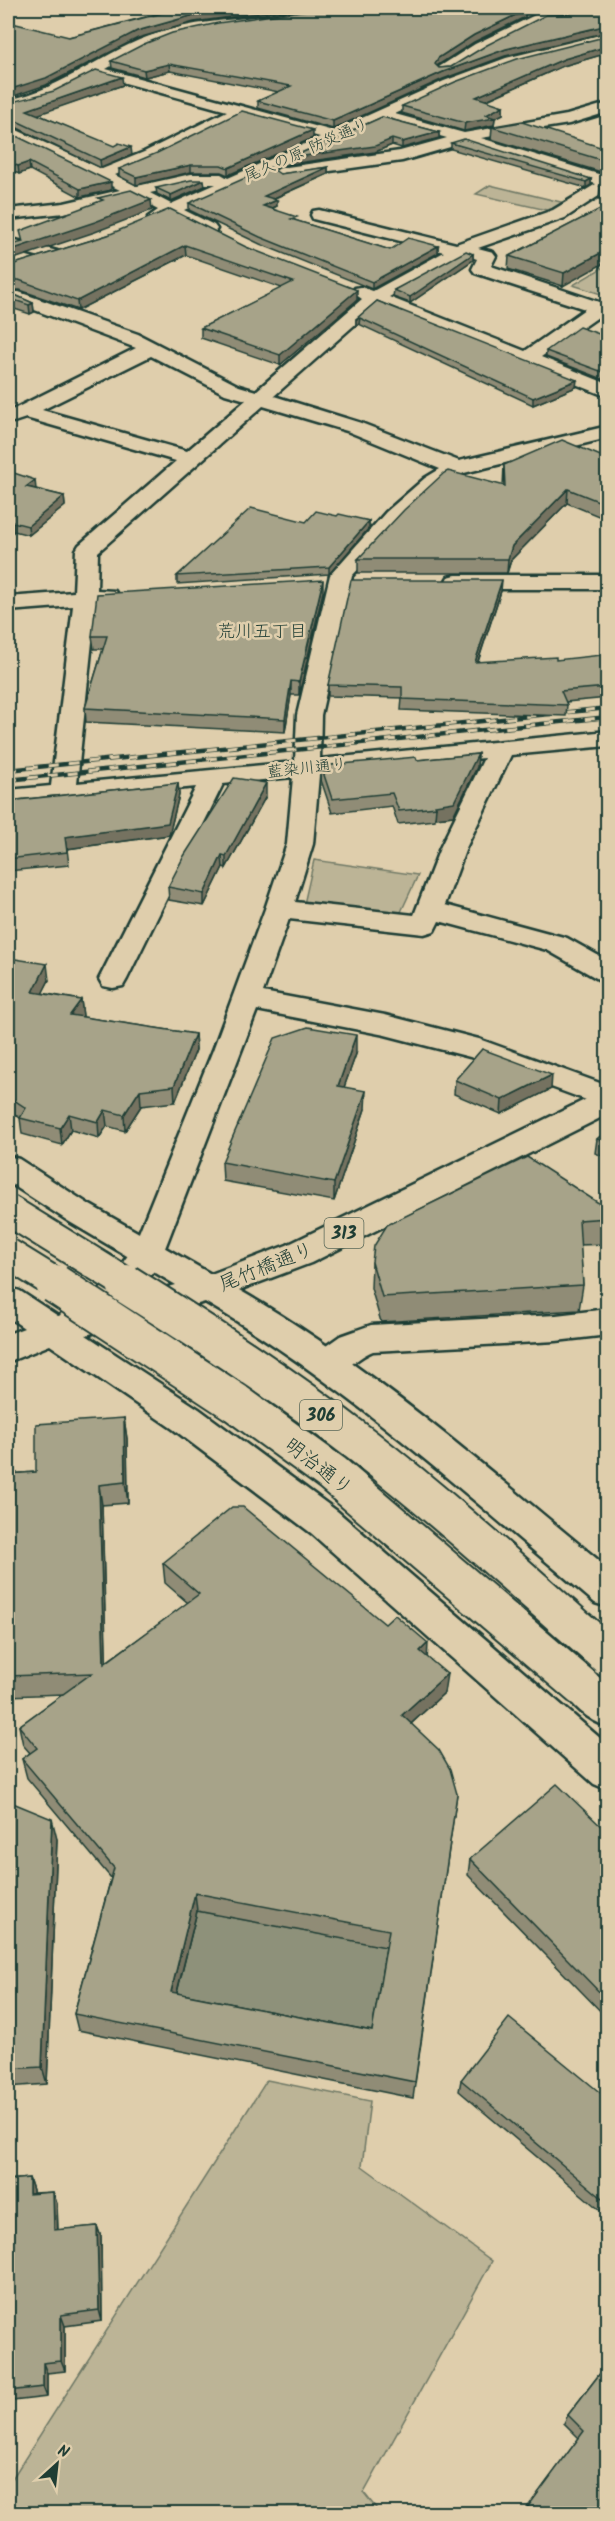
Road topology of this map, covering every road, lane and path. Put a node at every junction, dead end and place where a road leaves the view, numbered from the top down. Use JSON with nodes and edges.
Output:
{"nodes":[{"id":1,"x":320,"y":8,"type":"edge"},
{"id":2,"x":579,"y":8,"type":"edge"},
{"id":3,"x":538,"y":10,"type":"edge"},
{"id":4,"x":210,"y":11,"type":"edge"},
{"id":5,"x":236,"y":23,"type":"junction"},
{"id":6,"x":608,"y":37,"type":"edge"},
{"id":7,"x":578,"y":44,"type":"junction"},
{"id":8,"x":594,"y":54,"type":"edge"},
{"id":9,"x":96,"y":71,"type":"junction"},
{"id":10,"x":449,"y":84,"type":"junction"},
{"id":11,"x":8,"y":104,"type":"edge"},
{"id":12,"x":608,"y":107,"type":"edge"},
{"id":13,"x":242,"y":110,"type":"junction"},
{"id":14,"x":380,"y":115,"type":"junction"},
{"id":15,"x":8,"y":131,"type":"edge"},
{"id":16,"x":334,"y":136,"type":"junction"},
{"id":17,"x":462,"y":138,"type":"junction"},
{"id":18,"x":41,"y":147,"type":"junction"},
{"id":19,"x":19,"y":154,"type":"edge"},
{"id":20,"x":255,"y":172,"type":"junction"},
{"id":21,"x":102,"y":175,"type":"junction"},
{"id":22,"x":236,"y":181,"type":"junction"},
{"id":23,"x":608,"y":182,"type":"edge"},
{"id":24,"x":135,"y":192,"type":"junction"},
{"id":25,"x":170,"y":211,"type":"junction"},
{"id":26,"x":8,"y":214,"type":"edge"},
{"id":27,"x":319,"y":215,"type":"dead end"},
{"id":28,"x":140,"y":223,"type":"edge"},
{"id":29,"x":221,"y":236,"type":"edge"},
{"id":30,"x":8,"y":243,"type":"edge"},
{"id":31,"x":72,"y":249,"type":"edge"},
{"id":32,"x":459,"y":249,"type":"junction"},
{"id":33,"x":51,"y":255,"type":"junction"},
{"id":34,"x":18,"y":266,"type":"edge"},
{"id":35,"x":33,"y":285,"type":"edge"},
{"id":36,"x":343,"y":285,"type":"edge"},
{"id":37,"x":10,"y":297,"type":"edge"},
{"id":38,"x":375,"y":297,"type":"junction"},
{"id":39,"x":603,"y":310,"type":"edge"},
{"id":40,"x":151,"y":348,"type":"junction"},
{"id":41,"x":526,"y":359,"type":"junction"},
{"id":42,"x":608,"y":391,"type":"edge"},
{"id":43,"x":260,"y":398,"type":"junction"},
{"id":44,"x":16,"y":416,"type":"edge"},
{"id":45,"x":608,"y":432,"type":"edge"},
{"id":46,"x":189,"y":458,"type":"junction"},
{"id":47,"x":458,"y":468,"type":"junction"},
{"id":48,"x":339,"y":582,"type":"junction"},
{"id":49,"x":362,"y":582,"type":"edge"},
{"id":50,"x":431,"y":582,"type":"edge"},
{"id":51,"x":608,"y":582,"type":"edge"},
{"id":52,"x":316,"y":583,"type":"edge"},
{"id":53,"x":131,"y":595,"type":"edge"},
{"id":54,"x":85,"y":597,"type":"junction"},
{"id":55,"x":8,"y":604,"type":"edge"},
{"id":56,"x":608,"y":738,"type":"edge"},
{"id":57,"x":501,"y":749,"type":"junction"},
{"id":58,"x":307,"y":767,"type":"junction"},
{"id":59,"x":214,"y":777,"type":"junction"},
{"id":60,"x":63,"y":792,"type":"junction"},
{"id":61,"x":8,"y":798,"type":"edge"},
{"id":62,"x":279,"y":909,"type":"junction"},
{"id":63,"x":430,"y":910,"type":"junction"},
{"id":64,"x":608,"y":973,"type":"edge"},
{"id":65,"x":113,"y":978,"type":"dead end"},
{"id":66,"x":246,"y":998,"type":"junction"},
{"id":67,"x":608,"y":1099,"type":"edge"},
{"id":68,"x":8,"y":1167,"type":"edge"},
{"id":69,"x":8,"y":1210,"type":"edge"},
{"id":70,"x":148,"y":1252,"type":"junction"},
{"id":71,"x":8,"y":1254,"type":"edge"},
{"id":72,"x":210,"y":1288,"type":"junction"},
{"id":73,"x":8,"y":1300,"type":"edge"},
{"id":74,"x":608,"y":1322,"type":"edge"},
{"id":75,"x":55,"y":1330,"type":"junction"},
{"id":76,"x":8,"y":1341,"type":"edge"},
{"id":77,"x":8,"y":1349,"type":"edge"},
{"id":78,"x":328,"y":1363,"type":"junction"},
{"id":79,"x":608,"y":1591,"type":"edge"},
{"id":80,"x":608,"y":1656,"type":"edge"},
{"id":81,"x":595,"y":1698,"type":"edge"},
{"id":82,"x":608,"y":1771,"type":"edge"}],
"edges":[{"from":1,"to":5,"type":"street"},
{"from":2,"to":3,"type":"street"},
{"from":3,"to":10,"type":"street"},
{"from":4,"to":5,"type":"street"},
{"from":5,"to":9,"type":"street"},
{"from":6,"to":7,"type":"street","name":"尾久の原 防災通り"},
{"from":7,"to":8,"type":"street"},
{"from":7,"to":10,"type":"street","name":"尾久の原 防災通り"},
{"from":9,"to":11,"type":"street"},
{"from":9,"to":13,"type":"street"},
{"from":10,"to":14,"type":"street","name":"尾久の原 防災通り"},
{"from":12,"to":17,"type":"street"},
{"from":13,"to":16,"type":"street"},
{"from":13,"to":21,"type":"street"},
{"from":14,"to":16,"type":"street","name":"尾久の原 防災通り"},
{"from":14,"to":17,"type":"street"},
{"from":15,"to":18,"type":"street"},
{"from":16,"to":20,"type":"street","name":"尾久の原 防災通り"},
{"from":17,"to":20,"type":"street"},
{"from":17,"to":23,"type":"street"},
{"from":18,"to":19,"type":"street"},
{"from":18,"to":21,"type":"street"},
{"from":20,"to":22,"type":"street","name":"尾久の原 防災通り"},
{"from":21,"to":24,"type":"street"},
{"from":22,"to":24,"type":"street"},
{"from":22,"to":25,"type":"street","name":"尾久の原 防災通り"},
{"from":23,"to":32,"type":"street"},
{"from":24,"to":25,"type":"street"},
{"from":24,"to":26,"type":"street"},
{"from":25,"to":28,"type":"street","name":"尾久の原 防災通り"},
{"from":25,"to":29,"type":"street"},
{"from":27,"to":32,"type":"street"},
{"from":30,"to":33,"type":"street"},
{"from":31,"to":33,"type":"street"},
{"from":32,"to":38,"type":"street"},
{"from":32,"to":39,"type":"street"},
{"from":33,"to":34,"type":"street"},
{"from":35,"to":37,"type":"street"},
{"from":36,"to":38,"type":"street"},
{"from":37,"to":40,"type":"street"},
{"from":38,"to":41,"type":"street"},
{"from":38,"to":43,"type":"street"},
{"from":39,"to":41,"type":"street"},
{"from":40,"to":43,"type":"street"},
{"from":40,"to":44,"type":"street"},
{"from":41,"to":42,"type":"street"},
{"from":43,"to":46,"type":"street"},
{"from":43,"to":47,"type":"street"},
{"from":44,"to":46,"type":"street"},
{"from":45,"to":47,"type":"street"},
{"from":46,"to":54,"type":"street"},
{"from":47,"to":48,"type":"street"},
{"from":48,"to":49,"type":"street"},
{"from":48,"to":52,"type":"street"},
{"from":48,"to":58,"type":"street"},
{"from":50,"to":51,"type":"street"},
{"from":53,"to":54,"type":"street"},
{"from":54,"to":55,"type":"street"},
{"from":54,"to":60,"type":"street"},
{"from":56,"to":57,"type":"street","name":"藍染川通り"},
{"from":57,"to":58,"type":"street","name":"藍染川通り"},
{"from":57,"to":63,"type":"street"},
{"from":58,"to":59,"type":"street","name":"藍染川通り"},
{"from":58,"to":62,"type":"street"},
{"from":59,"to":60,"type":"street","name":"藍染川通り"},
{"from":59,"to":65,"type":"street"},
{"from":60,"to":61,"type":"street","name":"藍染川通り"},
{"from":62,"to":63,"type":"street"},
{"from":62,"to":66,"type":"street"},
{"from":63,"to":64,"type":"street"},
{"from":66,"to":67,"type":"street"},
{"from":66,"to":70,"type":"street"},
{"from":67,"to":72,"type":"street","name":"尾竹橋通り","number":"313"},
{"from":68,"to":70,"type":"street","number":"306"},
{"from":69,"to":80,"type":"street","name":"明治通り","number":"306","bridge":true},
{"from":70,"to":72,"type":"street","number":"306"},
{"from":70,"to":75,"type":"street"},
{"from":71,"to":81,"type":"street","name":"明治通り","number":"306","bridge":true},
{"from":72,"to":75,"type":"street","name":"尾竹橋通り","number":"313"},
{"from":72,"to":78,"type":"street","number":"306"},
{"from":73,"to":75,"type":"street"},
{"from":74,"to":78,"type":"street"},
{"from":75,"to":76,"type":"street"},
{"from":75,"to":77,"type":"street","name":"尾竹橋通り","number":"313"},
{"from":75,"to":82,"type":"street"},
{"from":78,"to":79,"type":"street","number":"306"}]}
